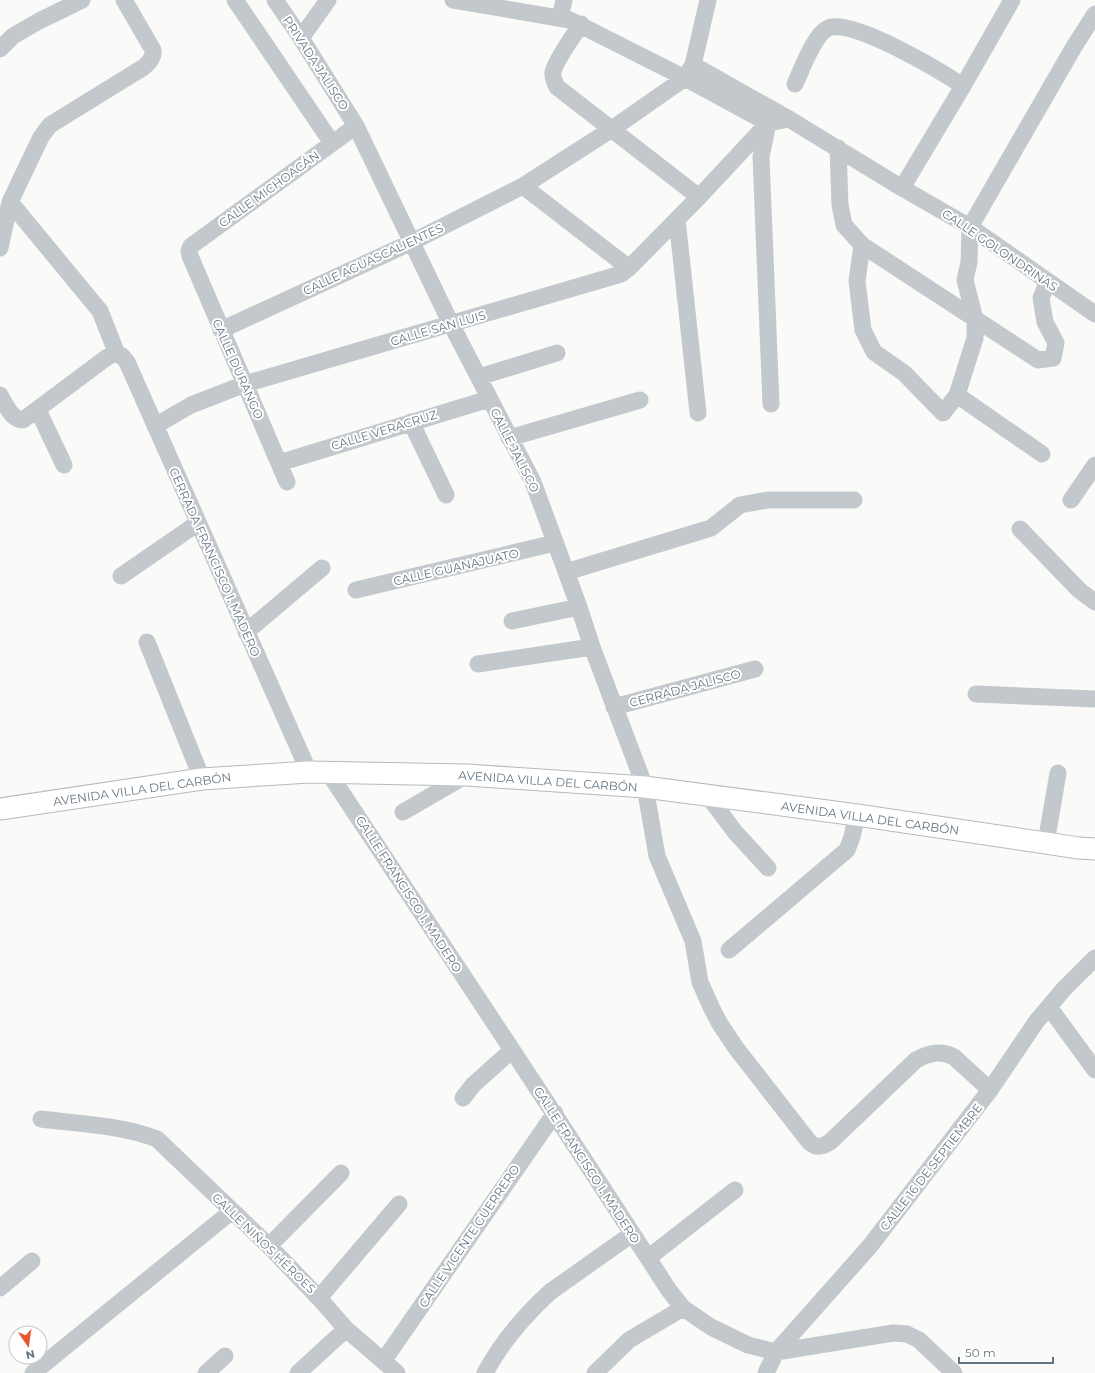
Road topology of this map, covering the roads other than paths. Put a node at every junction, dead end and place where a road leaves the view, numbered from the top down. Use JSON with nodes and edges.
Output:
{"nodes":[{"id":1,"x":82,"y":0,"type":"edge"},
{"id":2,"x":124,"y":0,"type":"edge"},
{"id":3,"x":235,"y":0,"type":"edge"},
{"id":4,"x":275,"y":0,"type":"edge"},
{"id":5,"x":328,"y":0,"type":"edge"},
{"id":6,"x":453,"y":0,"type":"edge"},
{"id":7,"x":564,"y":0,"type":"edge"},
{"id":8,"x":708,"y":0,"type":"edge"},
{"id":9,"x":1012,"y":0,"type":"edge"},
{"id":10,"x":477,"y":2,"type":"edge"},
{"id":11,"x":1095,"y":14,"type":"edge"},
{"id":12,"x":560,"y":18,"type":"junction"},
{"id":13,"x":581,"y":24,"type":"junction"},
{"id":14,"x":301,"y":38,"type":"junction"},
{"id":15,"x":0,"y":49,"type":"edge"},
{"id":16,"x":689,"y":71,"type":"junction"},
{"id":17,"x":795,"y":84,"type":"dead end"},
{"id":18,"x":963,"y":86,"type":"junction"},
{"id":19,"x":790,"y":119,"type":"junction"},
{"id":20,"x":768,"y":123,"type":"junction"},
{"id":21,"x":356,"y":126,"type":"junction"},
{"id":22,"x":612,"y":129,"type":"junction"},
{"id":23,"x":332,"y":143,"type":"junction"},
{"id":24,"x":838,"y":148,"type":"junction"},
{"id":25,"x":523,"y":186,"type":"junction"},
{"id":26,"x":902,"y":188,"type":"junction"},
{"id":27,"x":699,"y":197,"type":"junction"},
{"id":28,"x":10,"y":202,"type":"junction"},
{"id":29,"x":677,"y":219,"type":"junction"},
{"id":30,"x":970,"y":227,"type":"junction"},
{"id":31,"x":412,"y":242,"type":"junction"},
{"id":32,"x":862,"y":245,"type":"junction"},
{"id":33,"x":0,"y":248,"type":"edge"},
{"id":34,"x":190,"y":256,"type":"joint"},
{"id":35,"x":629,"y":268,"type":"junction"},
{"id":36,"x":1048,"y":281,"type":"junction"},
{"id":37,"x":1095,"y":314,"type":"edge"},
{"id":38,"x":975,"y":319,"type":"junction"},
{"id":39,"x":451,"y":324,"type":"junction"},
{"id":40,"x":221,"y":330,"type":"junction"},
{"id":41,"x":557,"y":353,"type":"dead end"},
{"id":42,"x":117,"y":354,"type":"junction"},
{"id":43,"x":480,"y":377,"type":"junction"},
{"id":44,"x":245,"y":384,"type":"junction"},
{"id":45,"x":0,"y":395,"type":"edge"},
{"id":46,"x":957,"y":395,"type":"junction"},
{"id":47,"x":489,"y":399,"type":"junction"},
{"id":48,"x":640,"y":400,"type":"dead end"},
{"id":49,"x":770,"y":404,"type":"dead end"},
{"id":50,"x":38,"y":410,"type":"junction"},
{"id":51,"x":698,"y":413,"type":"dead end"},
{"id":52,"x":411,"y":422,"type":"junction"},
{"id":53,"x":155,"y":426,"type":"junction"},
{"id":54,"x":509,"y":438,"type":"junction"},
{"id":55,"x":1042,"y":454,"type":"dead end"},
{"id":56,"x":279,"y":463,"type":"junction"},
{"id":57,"x":64,"y":465,"type":"dead end"},
{"id":58,"x":1095,"y":465,"type":"edge"},
{"id":59,"x":287,"y":482,"type":"dead end"},
{"id":60,"x":446,"y":495,"type":"dead end"},
{"id":61,"x":854,"y":500,"type":"dead end"},
{"id":62,"x":1071,"y":500,"type":"dead end"},
{"id":63,"x":198,"y":524,"type":"junction"},
{"id":64,"x":1020,"y":529,"type":"dead end"},
{"id":65,"x":556,"y":543,"type":"junction"},
{"id":66,"x":322,"y":568,"type":"dead end"},
{"id":67,"x":566,"y":572,"type":"junction"},
{"id":68,"x":120,"y":576,"type":"dead end"},
{"id":69,"x":356,"y":590,"type":"dead end"},
{"id":70,"x":1095,"y":602,"type":"edge"},
{"id":71,"x":579,"y":607,"type":"junction"},
{"id":72,"x":512,"y":621,"type":"dead end"},
{"id":73,"x":246,"y":632,"type":"junction"},
{"id":74,"x":147,"y":642,"type":"dead end"},
{"id":75,"x":592,"y":647,"type":"junction"},
{"id":76,"x":478,"y":664,"type":"dead end"},
{"id":77,"x":755,"y":669,"type":"dead end"},
{"id":78,"x":976,"y":694,"type":"dead end"},
{"id":79,"x":1095,"y":699,"type":"edge"},
{"id":80,"x":614,"y":707,"type":"junction"},
{"id":81,"x":319,"y":772,"type":"junction"},
{"id":82,"x":1058,"y":772,"type":"dead end"},
{"id":83,"x":467,"y":775,"type":"junction"},
{"id":84,"x":202,"y":779,"type":"junction"},
{"id":85,"x":644,"y":787,"type":"junction"},
{"id":86,"x":708,"y":796,"type":"junction"},
{"id":87,"x":0,"y":809,"type":"edge"},
{"id":88,"x":403,"y":812,"type":"dead end"},
{"id":89,"x":857,"y":815,"type":"junction"},
{"id":90,"x":1046,"y":843,"type":"junction"},
{"id":91,"x":1095,"y":850,"type":"edge"},
{"id":92,"x":768,"y":868,"type":"dead end"},
{"id":93,"x":729,"y":950,"type":"dead end"},
{"id":94,"x":1095,"y":958,"type":"edge"},
{"id":95,"x":1048,"y":1007,"type":"junction"},
{"id":96,"x":512,"y":1050,"type":"junction"},
{"id":97,"x":1095,"y":1070,"type":"edge"},
{"id":98,"x":990,"y":1090,"type":"junction"},
{"id":99,"x":463,"y":1098,"type":"dead end"},
{"id":100,"x":555,"y":1113,"type":"junction"},
{"id":101,"x":41,"y":1119,"type":"dead end"},
{"id":102,"x":341,"y":1173,"type":"dead end"},
{"id":103,"x":735,"y":1190,"type":"dead end"},
{"id":104,"x":399,"y":1204,"type":"dead end"},
{"id":105,"x":232,"y":1211,"type":"junction"},
{"id":106,"x":632,"y":1234,"type":"junction"},
{"id":107,"x":269,"y":1246,"type":"junction"},
{"id":108,"x":648,"y":1258,"type":"junction"},
{"id":109,"x":32,"y":1261,"type":"dead end"},
{"id":110,"x":0,"y":1288,"type":"edge"},
{"id":111,"x":320,"y":1298,"type":"junction"},
{"id":112,"x":683,"y":1308,"type":"junction"},
{"id":113,"x":346,"y":1329,"type":"junction"},
{"id":114,"x":776,"y":1352,"type":"junction"},
{"id":115,"x":225,"y":1356,"type":"dead end"},
{"id":116,"x":384,"y":1360,"type":"junction"},
{"id":117,"x":34,"y":1373,"type":"edge"},
{"id":118,"x":206,"y":1373,"type":"edge"},
{"id":119,"x":298,"y":1373,"type":"edge"},
{"id":120,"x":398,"y":1373,"type":"edge"},
{"id":121,"x":485,"y":1373,"type":"edge"},
{"id":122,"x":595,"y":1373,"type":"edge"},
{"id":123,"x":766,"y":1373,"type":"edge"},
{"id":124,"x":954,"y":1373,"type":"edge"}],
"edges":[{"from":1,"to":15,"type":"street"},
{"from":2,"to":28,"type":"street"},
{"from":3,"to":23,"type":"street"},
{"from":4,"to":14,"type":"street","name":"PRIVADA JALISCO"},
{"from":5,"to":14,"type":"street"},
{"from":6,"to":10,"type":"street"},
{"from":7,"to":12,"type":"street"},
{"from":8,"to":16,"type":"street"},
{"from":9,"to":18,"type":"street"},
{"from":10,"to":12,"type":"street"},
{"from":11,"to":30,"type":"street"},
{"from":12,"to":13,"type":"street"},
{"from":13,"to":16,"type":"street"},
{"from":13,"to":22,"type":"street"},
{"from":14,"to":21,"type":"street","name":"PRIVADA JALISCO"},
{"from":16,"to":19,"type":"street","name":"CALLE GOLONDRINAS"},
{"from":16,"to":20,"type":"street"},
{"from":16,"to":22,"type":"street","name":"CALLE AGUASCALIENTES"},
{"from":17,"to":18,"type":"street"},
{"from":18,"to":26,"type":"street"},
{"from":19,"to":20,"type":"street"},
{"from":19,"to":24,"type":"street","name":"CALLE GOLONDRINAS"},
{"from":20,"to":27,"type":"street","name":"CALLE SAN LUIS"},
{"from":20,"to":49,"type":"street"},
{"from":21,"to":23,"type":"street","name":"CALLE MICHOACÁN"},
{"from":21,"to":31,"type":"street","name":"CALLE JALISCO"},
{"from":22,"to":25,"type":"street","name":"CALLE AGUASCALIENTES"},
{"from":22,"to":27,"type":"street"},
{"from":23,"to":34,"type":"street","name":"CALLE MICHOACÁN"},
{"from":24,"to":26,"type":"street","name":"CALLE GOLONDRINAS"},
{"from":24,"to":32,"type":"street"},
{"from":25,"to":31,"type":"street","name":"CALLE AGUASCALIENTES"},
{"from":25,"to":35,"type":"street"},
{"from":26,"to":30,"type":"street","name":"CALLE GOLONDRINAS"},
{"from":27,"to":29,"type":"street","name":"CALLE SAN LUIS"},
{"from":28,"to":33,"type":"street"},
{"from":28,"to":42,"type":"street"},
{"from":29,"to":35,"type":"street","name":"CALLE SAN LUIS"},
{"from":29,"to":51,"type":"street"},
{"from":30,"to":36,"type":"street","name":"CALLE GOLONDRINAS"},
{"from":30,"to":38,"type":"street"},
{"from":31,"to":39,"type":"street","name":"CALLE JALISCO"},
{"from":31,"to":40,"type":"street","name":"CALLE AGUASCALIENTES"},
{"from":32,"to":38,"type":"street"},
{"from":32,"to":46,"type":"street"},
{"from":34,"to":40,"type":"street","name":"CALLE DURANGO"},
{"from":35,"to":39,"type":"street","name":"CALLE SAN LUIS"},
{"from":36,"to":37,"type":"street","name":"CALLE GOLONDRINAS"},
{"from":36,"to":38,"type":"street"},
{"from":38,"to":46,"type":"street"},
{"from":39,"to":43,"type":"street","name":"CALLE JALISCO"},
{"from":39,"to":44,"type":"street","name":"CALLE SAN LUIS"},
{"from":40,"to":44,"type":"street","name":"CALLE DURANGO"},
{"from":41,"to":43,"type":"street"},
{"from":42,"to":50,"type":"street"},
{"from":42,"to":53,"type":"street","name":"CERRADA FRANCISCO I. MADERO"},
{"from":43,"to":47,"type":"street","name":"CALLE JALISCO"},
{"from":44,"to":53,"type":"street","name":"CALLE SAN LUIS"},
{"from":44,"to":56,"type":"street","name":"CALLE DURANGO"},
{"from":45,"to":50,"type":"street"},
{"from":46,"to":55,"type":"street"},
{"from":47,"to":52,"type":"street","name":"CALLE VERACRUZ"},
{"from":47,"to":54,"type":"street","name":"CALLE JALISCO"},
{"from":48,"to":54,"type":"street"},
{"from":50,"to":57,"type":"street"},
{"from":52,"to":56,"type":"street","name":"CALLE VERACRUZ"},
{"from":52,"to":60,"type":"street"},
{"from":53,"to":63,"type":"street","name":"CERRADA FRANCISCO I. MADERO"},
{"from":54,"to":65,"type":"street","name":"CALLE JALISCO"},
{"from":56,"to":59,"type":"street","name":"CALLE DURANGO"},
{"from":58,"to":62,"type":"street"},
{"from":61,"to":67,"type":"street"},
{"from":63,"to":68,"type":"street"},
{"from":63,"to":73,"type":"street","name":"CERRADA FRANCISCO I. MADERO"},
{"from":64,"to":70,"type":"street"},
{"from":65,"to":67,"type":"street","name":"CALLE JALISCO"},
{"from":65,"to":69,"type":"street","name":"CALLE GUANAJUATO"},
{"from":66,"to":73,"type":"street"},
{"from":67,"to":71,"type":"street","name":"CALLE JALISCO"},
{"from":71,"to":72,"type":"street"},
{"from":71,"to":75,"type":"street","name":"CALLE JALISCO"},
{"from":73,"to":81,"type":"street","name":"CERRADA FRANCISCO I. MADERO"},
{"from":74,"to":84,"type":"street"},
{"from":75,"to":76,"type":"street"},
{"from":75,"to":80,"type":"street","name":"CALLE JALISCO"},
{"from":77,"to":80,"type":"street","name":"CERRADA JALISCO"},
{"from":78,"to":79,"type":"street"},
{"from":80,"to":85,"type":"street","name":"CALLE JALISCO"},
{"from":81,"to":83,"type":"main road","name":"AVENIDA VILLA DEL CARBÓN"},
{"from":81,"to":84,"type":"main road","name":"AVENIDA VILLA DEL CARBÓN"},
{"from":81,"to":96,"type":"street","name":"CALLE FRANCISCO I. MADERO"},
{"from":82,"to":90,"type":"street"},
{"from":83,"to":85,"type":"main road","name":"AVENIDA VILLA DEL CARBÓN"},
{"from":83,"to":88,"type":"street"},
{"from":84,"to":87,"type":"main road","name":"AVENIDA VILLA DEL CARBÓN"},
{"from":85,"to":86,"type":"main road","name":"AVENIDA VILLA DEL CARBÓN"},
{"from":85,"to":98,"type":"street","name":"CALLE JALISCO"},
{"from":86,"to":89,"type":"main road","name":"AVENIDA VILLA DEL CARBÓN"},
{"from":86,"to":92,"type":"street"},
{"from":89,"to":90,"type":"main road","name":"AVENIDA VILLA DEL CARBÓN"},
{"from":89,"to":93,"type":"street"},
{"from":90,"to":91,"type":"main road","name":"AVENIDA VILLA DEL CARBÓN"},
{"from":94,"to":95,"type":"street","name":"CALLE 16 DE SEPTIEMBRE"},
{"from":95,"to":97,"type":"street"},
{"from":95,"to":98,"type":"street","name":"CALLE 16 DE SEPTIEMBRE"},
{"from":96,"to":99,"type":"street"},
{"from":96,"to":100,"type":"street","name":"CALLE FRANCISCO I. MADERO"},
{"from":98,"to":114,"type":"street","name":"CALLE 16 DE SEPTIEMBRE"},
{"from":100,"to":106,"type":"street","name":"CALLE FRANCISCO I. MADERO"},
{"from":100,"to":116,"type":"street","name":"CALLE VICENTE GUERRERO"},
{"from":101,"to":105,"type":"street","name":"CALLE NIÑOS HÉROES"},
{"from":102,"to":107,"type":"street"},
{"from":103,"to":108,"type":"street"},
{"from":104,"to":111,"type":"street"},
{"from":105,"to":107,"type":"street","name":"CALLE NIÑOS HÉROES"},
{"from":105,"to":117,"type":"street"},
{"from":106,"to":108,"type":"street","name":"CALLE FRANCISCO I. MADERO"},
{"from":106,"to":121,"type":"street"},
{"from":107,"to":111,"type":"street","name":"CALLE NIÑOS HÉROES"},
{"from":108,"to":112,"type":"street","name":"CALLE FRANCISCO I. MADERO"},
{"from":109,"to":110,"type":"street"},
{"from":111,"to":113,"type":"street","name":"CALLE NIÑOS HÉROES"},
{"from":112,"to":114,"type":"street","name":"CALLE FRANCISCO I. MADERO"},
{"from":112,"to":122,"type":"street"},
{"from":113,"to":116,"type":"street","name":"CALLE NIÑOS HÉROES"},
{"from":113,"to":119,"type":"street"},
{"from":114,"to":123,"type":"street","name":"CALLE 16 DE SEPTIEMBRE"},
{"from":114,"to":124,"type":"street","name":"CALLE FRANCISCO I. MADERO"},
{"from":115,"to":118,"type":"street"},
{"from":116,"to":120,"type":"street","name":"CALLE NIÑOS HÉROES"}]}
